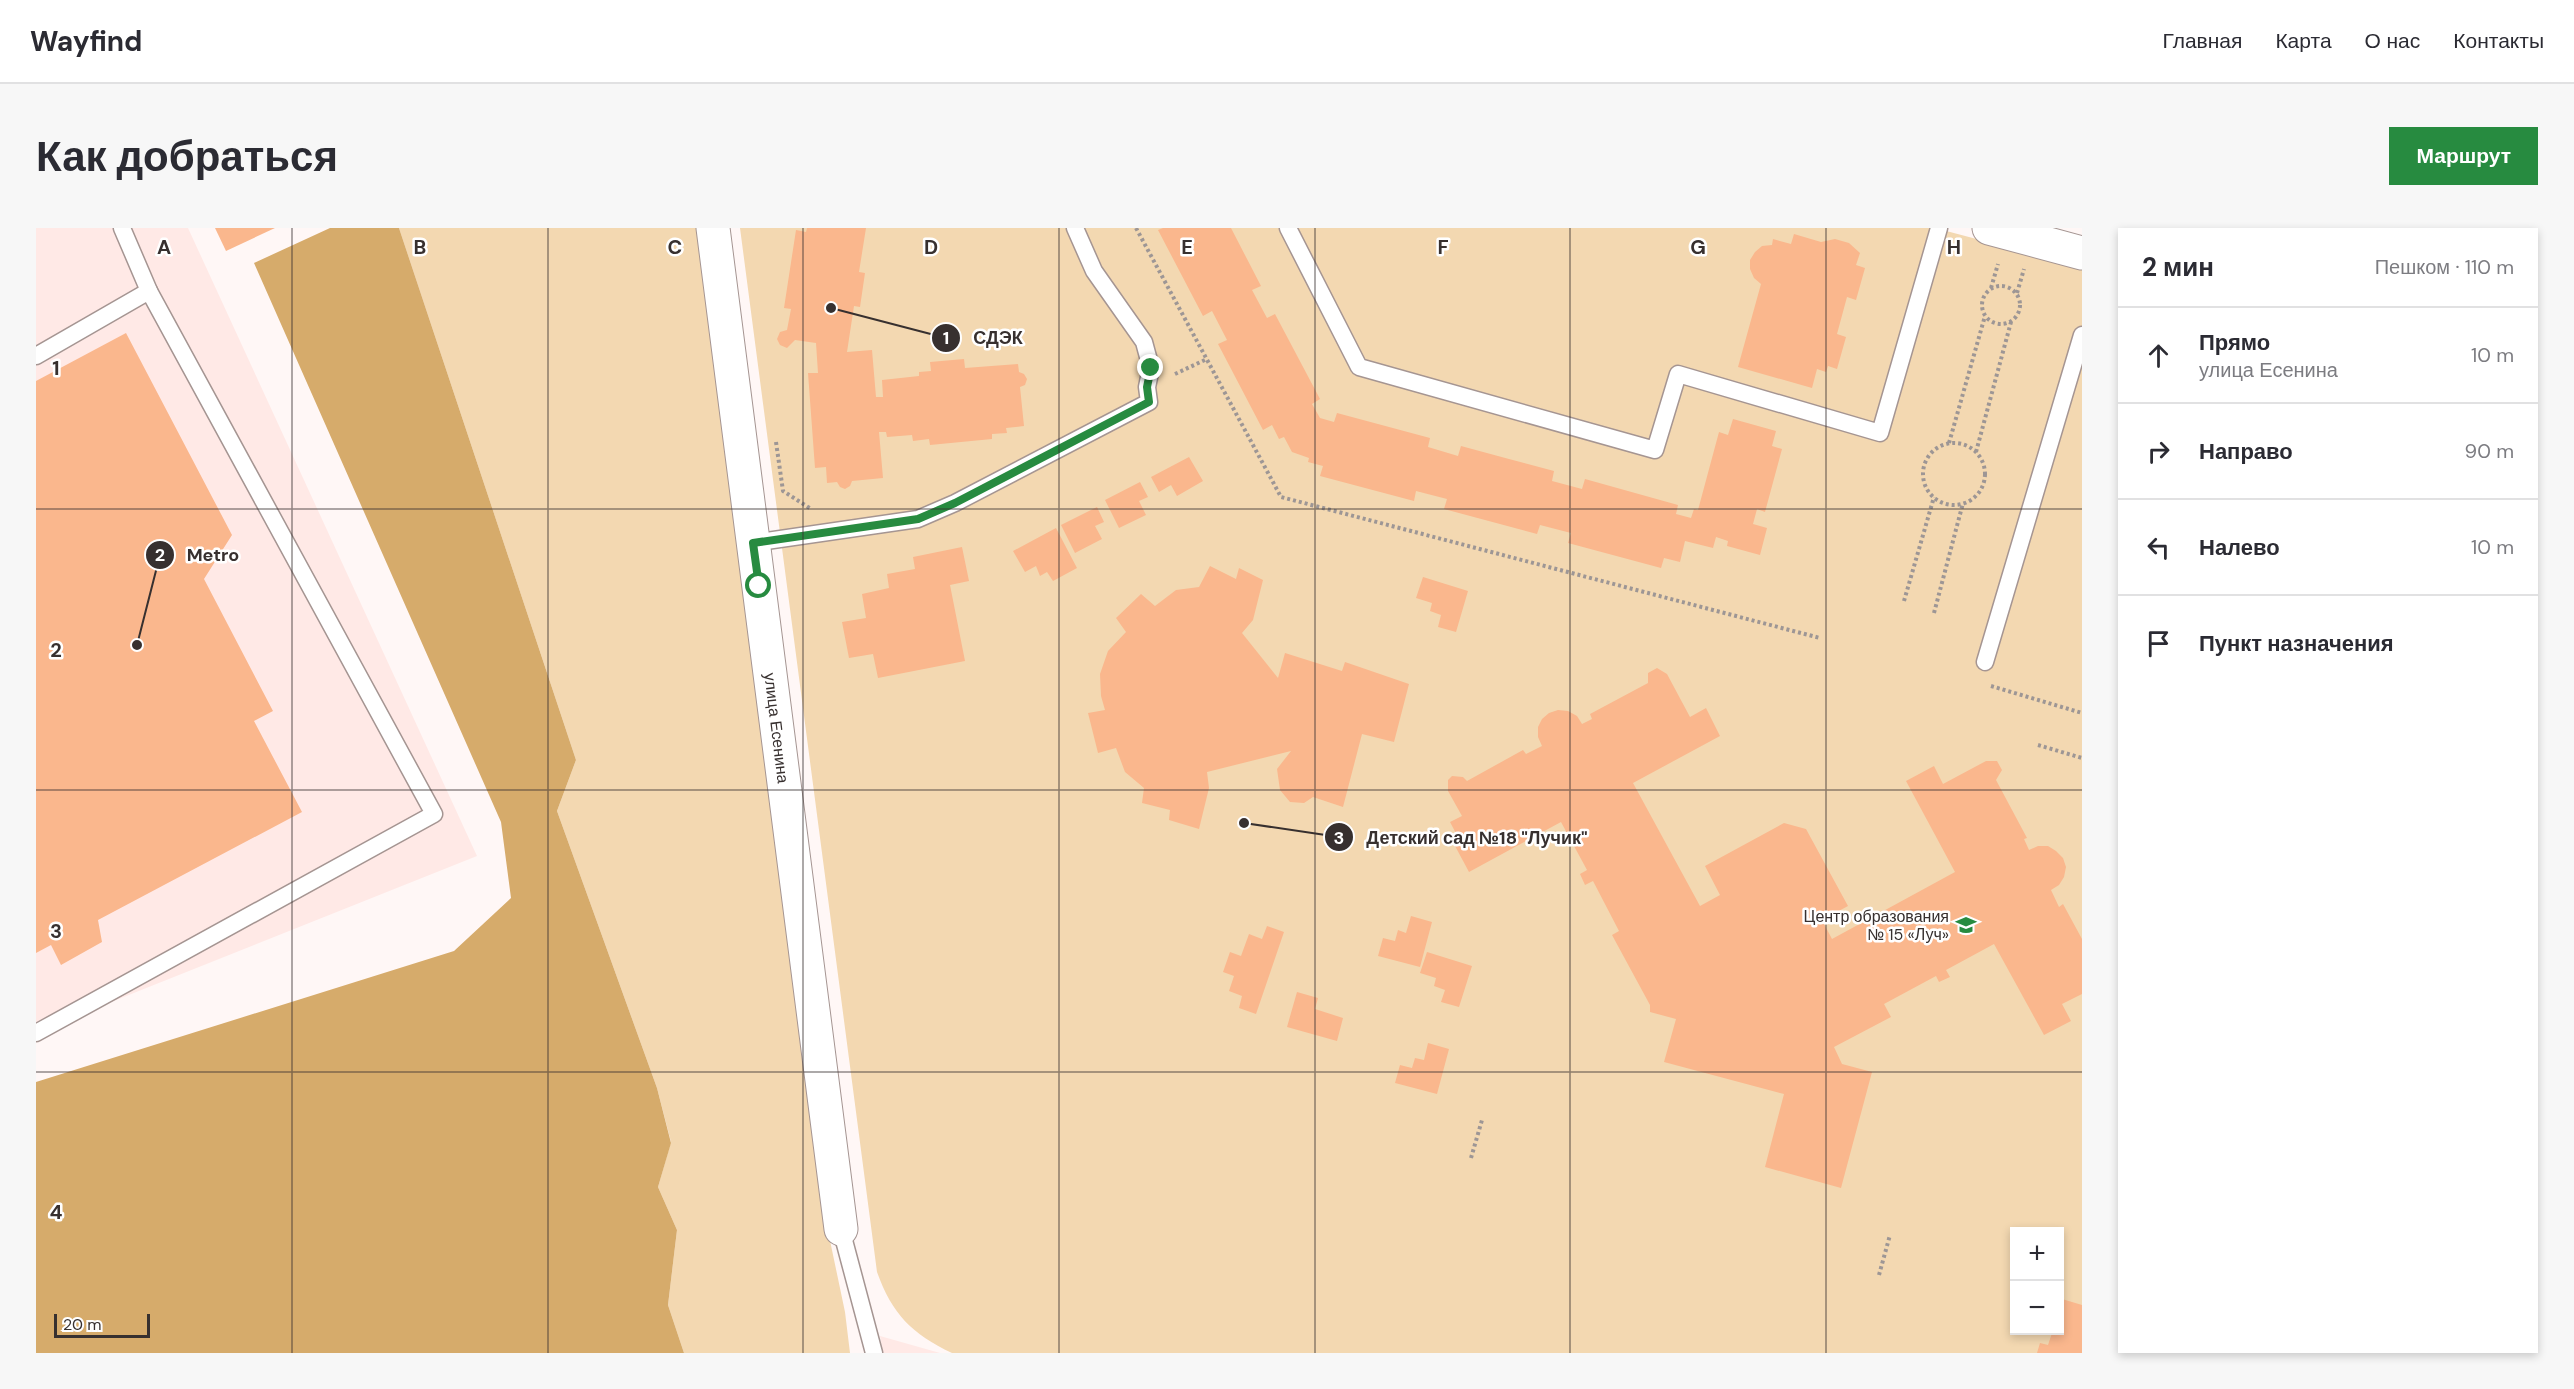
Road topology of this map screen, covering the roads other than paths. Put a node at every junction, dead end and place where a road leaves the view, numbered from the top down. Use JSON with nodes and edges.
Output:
{"nodes":[{"id":1,"x":122,"y":228,"type":"edge"},
{"id":2,"x":713,"y":228,"type":"edge"},
{"id":3,"x":1075,"y":228,"type":"edge"},
{"id":4,"x":1288,"y":228,"type":"edge"},
{"id":5,"x":1939,"y":228,"type":"edge"},
{"id":6,"x":1989,"y":228,"type":"edge"},
{"id":7,"x":2082,"y":253,"type":"edge"},
{"id":8,"x":149,"y":291,"type":"junction"},
{"id":9,"x":2082,"y":335,"type":"edge"},
{"id":10,"x":36,"y":356,"type":"edge"},
{"id":11,"x":753,"y":543,"type":"junction"},
{"id":12,"x":1985,"y":662,"type":"dead end"},
{"id":13,"x":36,"y":1033,"type":"edge"},
{"id":14,"x":842,"y":1229,"type":"joint"},
{"id":15,"x":874,"y":1353,"type":"edge"}],
"edges":[{"from":1,"to":8,"type":"lane"},
{"from":2,"to":11,"type":"street","name":"улица Есенина"},
{"from":3,"to":11,"type":"lane"},
{"from":4,"to":5,"type":"lane"},
{"from":6,"to":7,"type":"street"},
{"from":8,"to":10,"type":"lane"},
{"from":8,"to":13,"type":"lane"},
{"from":9,"to":12,"type":"lane"},
{"from":11,"to":14,"type":"street","name":"улица Есенина"},
{"from":14,"to":15,"type":"lane"}]}
